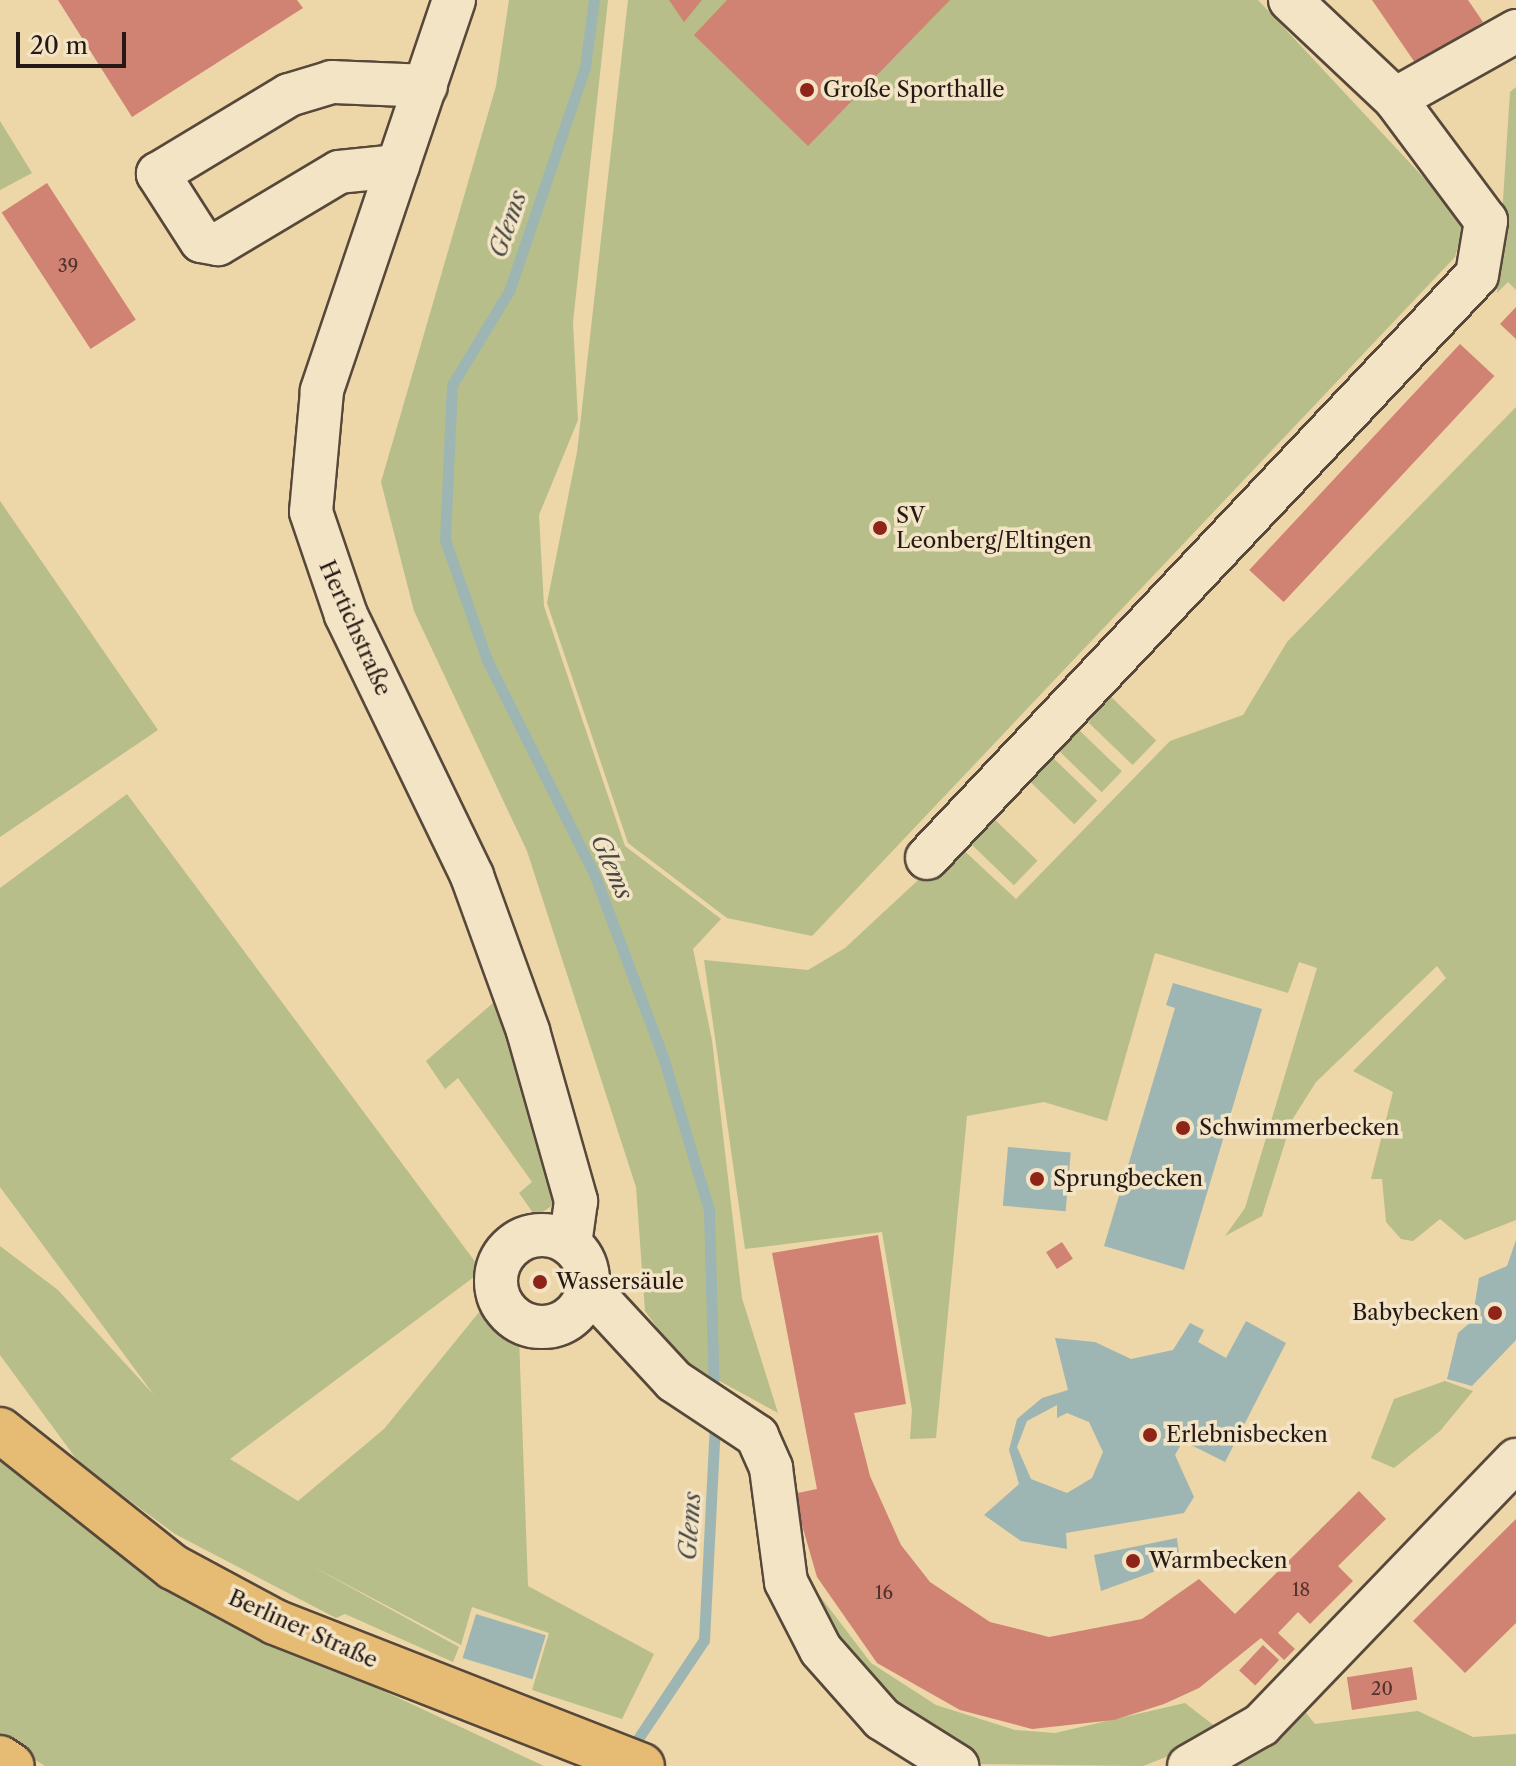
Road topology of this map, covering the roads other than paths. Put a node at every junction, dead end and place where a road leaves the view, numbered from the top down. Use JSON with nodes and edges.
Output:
{"nodes":[{"id":1,"x":454,"y":0,"type":"edge"},
{"id":2,"x":1290,"y":0,"type":"edge"},
{"id":3,"x":1516,"y":31,"type":"edge"},
{"id":4,"x":426,"y":86,"type":"junction"},
{"id":5,"x":1395,"y":99,"type":"junction"},
{"id":6,"x":398,"y":166,"type":"junction"},
{"id":7,"x":927,"y":858,"type":"dead end"},
{"id":8,"x":570,"y":1244,"type":"junction"},
{"id":9,"x":588,"y":1288,"type":"junction"},
{"id":10,"x":0,"y":1430,"type":"edge"},
{"id":11,"x":1516,"y":1460,"type":"edge"},
{"id":12,"x":0,"y":1758,"type":"edge"},
{"id":13,"x":12,"y":1766,"type":"edge"},
{"id":14,"x":642,"y":1766,"type":"edge"},
{"id":15,"x":957,"y":1766,"type":"edge"},
{"id":16,"x":1189,"y":1766,"type":"edge"}],
"edges":[{"from":1,"to":4,"type":"street","name":"Hertichstraße"},
{"from":2,"to":5,"type":"street"},
{"from":3,"to":5,"type":"street"},
{"from":4,"to":6,"type":"street","name":"Hertichstraße"},
{"from":4,"to":6,"type":"street"},
{"from":5,"to":7,"type":"street"},
{"from":6,"to":8,"type":"street","name":"Hertichstraße"},
{"from":8,"to":9,"type":"street"},
{"from":8,"to":9,"type":"street"},
{"from":9,"to":15,"type":"street"},
{"from":10,"to":14,"type":"main road","name":"Berliner Straße"},
{"from":11,"to":16,"type":"street"},
{"from":12,"to":13,"type":"main road"}]}
